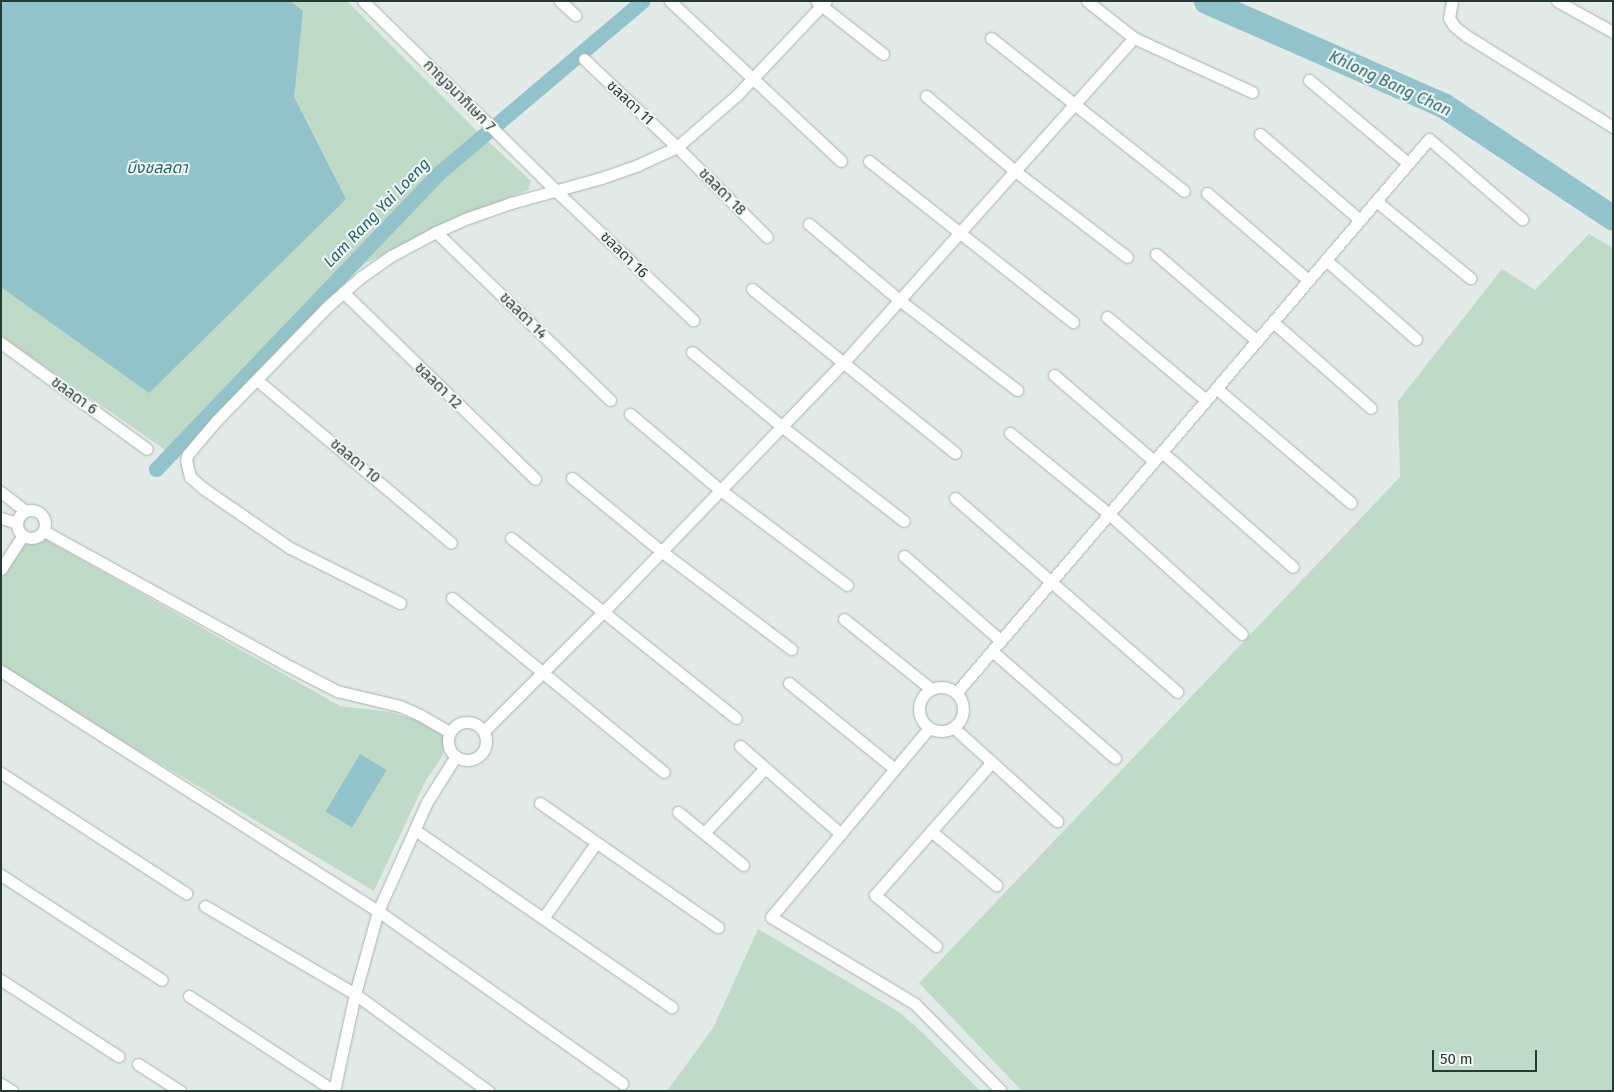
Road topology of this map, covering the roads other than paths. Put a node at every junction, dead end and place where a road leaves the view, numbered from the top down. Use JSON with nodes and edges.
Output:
{"nodes":[{"id":1,"x":560,"y":1,"type":"edge"},
{"id":2,"x":670,"y":1,"type":"edge"},
{"id":3,"x":1086,"y":1,"type":"edge"},
{"id":4,"x":1452,"y":1,"type":"edge"},
{"id":5,"x":1557,"y":1,"type":"edge"},
{"id":6,"x":821,"y":3,"type":"edge"},
{"id":7,"x":371,"y":4,"type":"edge"},
{"id":8,"x":575,"y":16,"type":"dead end"},
{"id":9,"x":1613,"y":32,"type":"edge"},
{"id":10,"x":991,"y":38,"type":"dead end"},
{"id":11,"x":1134,"y":38,"type":"junction"},
{"id":12,"x":883,"y":54,"type":"dead end"},
{"id":13,"x":584,"y":59,"type":"dead end"},
{"id":14,"x":753,"y":79,"type":"junction"},
{"id":15,"x":1309,"y":80,"type":"dead end"},
{"id":16,"x":1252,"y":92,"type":"dead end"},
{"id":17,"x":926,"y":96,"type":"dead end"},
{"id":18,"x":1074,"y":105,"type":"junction"},
{"id":19,"x":1613,"y":127,"type":"edge"},
{"id":20,"x":1260,"y":134,"type":"dead end"},
{"id":21,"x":677,"y":147,"type":"junction"},
{"id":22,"x":841,"y":161,"type":"dead end"},
{"id":23,"x":869,"y":161,"type":"dead end"},
{"id":24,"x":1408,"y":163,"type":"junction"},
{"id":25,"x":1015,"y":171,"type":"junction"},
{"id":26,"x":555,"y":190,"type":"junction"},
{"id":27,"x":1184,"y":191,"type":"dead end"},
{"id":28,"x":1207,"y":193,"type":"dead end"},
{"id":29,"x":1376,"y":201,"type":"junction"},
{"id":30,"x":1522,"y":219,"type":"dead end"},
{"id":31,"x":1360,"y":220,"type":"junction"},
{"id":32,"x":809,"y":224,"type":"dead end"},
{"id":33,"x":436,"y":232,"type":"junction"},
{"id":34,"x":958,"y":233,"type":"junction"},
{"id":35,"x":767,"y":237,"type":"dead end"},
{"id":36,"x":1156,"y":254,"type":"dead end"},
{"id":37,"x":1127,"y":257,"type":"dead end"},
{"id":38,"x":1326,"y":260,"type":"junction"},
{"id":39,"x":1470,"y":278,"type":"dead end"},
{"id":40,"x":1308,"y":280,"type":"junction"},
{"id":41,"x":752,"y":289,"type":"dead end"},
{"id":42,"x":343,"y":292,"type":"junction"},
{"id":43,"x":898,"y":300,"type":"junction"},
{"id":44,"x":1107,"y":317,"type":"dead end"},
{"id":45,"x":693,"y":320,"type":"dead end"},
{"id":46,"x":1073,"y":322,"type":"dead end"},
{"id":47,"x":1273,"y":322,"type":"junction"},
{"id":48,"x":1416,"y":339,"type":"dead end"},
{"id":49,"x":1257,"y":340,"type":"junction"},
{"id":50,"x":1,"y":343,"type":"edge"},
{"id":51,"x":692,"y":352,"type":"dead end"},
{"id":52,"x":844,"y":362,"type":"junction"},
{"id":53,"x":1054,"y":375,"type":"dead end"},
{"id":54,"x":257,"y":380,"type":"junction"},
{"id":55,"x":1216,"y":388,"type":"junction"},
{"id":56,"x":1017,"y":390,"type":"dead end"},
{"id":57,"x":610,"y":400,"type":"dead end"},
{"id":58,"x":1206,"y":400,"type":"junction"},
{"id":59,"x":1370,"y":408,"type":"dead end"},
{"id":60,"x":630,"y":414,"type":"dead end"},
{"id":61,"x":781,"y":426,"type":"junction"},
{"id":62,"x":1010,"y":433,"type":"dead end"},
{"id":63,"x":147,"y":449,"type":"dead end"},
{"id":64,"x":1162,"y":452,"type":"junction"},
{"id":65,"x":955,"y":453,"type":"dead end"},
{"id":66,"x":1154,"y":461,"type":"junction"},
{"id":67,"x":572,"y":478,"type":"dead end"},
{"id":68,"x":535,"y":479,"type":"dead end"},
{"id":69,"x":719,"y":489,"type":"junction"},
{"id":70,"x":1,"y":492,"type":"edge"},
{"id":71,"x":955,"y":498,"type":"dead end"},
{"id":72,"x":1351,"y":503,"type":"dead end"},
{"id":73,"x":25,"y":511,"type":"junction"},
{"id":74,"x":1109,"y":514,"type":"junction"},
{"id":75,"x":1,"y":518,"type":"edge"},
{"id":76,"x":904,"y":521,"type":"dead end"},
{"id":77,"x":17,"y":522,"type":"junction"},
{"id":78,"x":44,"y":531,"type":"junction"},
{"id":79,"x":23,"y":535,"type":"junction"},
{"id":80,"x":511,"y":538,"type":"dead end"},
{"id":81,"x":451,"y":543,"type":"dead end"},
{"id":82,"x":661,"y":551,"type":"junction"},
{"id":83,"x":904,"y":556,"type":"dead end"},
{"id":84,"x":1293,"y":566,"type":"dead end"},
{"id":85,"x":1,"y":569,"type":"edge"},
{"id":86,"x":1051,"y":582,"type":"junction"},
{"id":87,"x":847,"y":585,"type":"dead end"},
{"id":88,"x":452,"y":598,"type":"dead end"},
{"id":89,"x":400,"y":603,"type":"dead end"},
{"id":90,"x":602,"y":612,"type":"junction"},
{"id":91,"x":844,"y":618,"type":"dead end"},
{"id":92,"x":1242,"y":634,"type":"dead end"},
{"id":93,"x":1001,"y":641,"type":"junction"},
{"id":94,"x":791,"y":649,"type":"dead end"},
{"id":95,"x":992,"y":651,"type":"junction"},
{"id":96,"x":1,"y":671,"type":"edge"},
{"id":97,"x":542,"y":672,"type":"junction"},
{"id":98,"x":789,"y":683,"type":"dead end"},
{"id":99,"x":931,"y":689,"type":"junction"},
{"id":100,"x":1177,"y":692,"type":"dead end"},
{"id":101,"x":956,"y":693,"type":"junction"},
{"id":102,"x":736,"y":718,"type":"dead end"},
{"id":103,"x":929,"y":728,"type":"junction"},
{"id":104,"x":954,"y":728,"type":"junction"},
{"id":105,"x":484,"y":731,"type":"junction"},
{"id":106,"x":450,"y":732,"type":"junction"},
{"id":107,"x":740,"y":746,"type":"dead end"},
{"id":108,"x":456,"y":756,"type":"junction"},
{"id":109,"x":1116,"y":758,"type":"dead end"},
{"id":110,"x":992,"y":762,"type":"junction"},
{"id":111,"x":765,"y":768,"type":"junction"},
{"id":112,"x":895,"y":769,"type":"junction"},
{"id":113,"x":664,"y":772,"type":"dead end"},
{"id":114,"x":1,"y":773,"type":"edge"},
{"id":115,"x":540,"y":803,"type":"dead end"},
{"id":116,"x":678,"y":812,"type":"dead end"},
{"id":117,"x":1057,"y":821,"type":"dead end"},
{"id":118,"x":415,"y":830,"type":"junction"},
{"id":119,"x":932,"y":831,"type":"junction"},
{"id":120,"x":704,"y":833,"type":"junction"},
{"id":121,"x":840,"y":834,"type":"junction"},
{"id":122,"x":596,"y":844,"type":"junction"},
{"id":123,"x":743,"y":865,"type":"dead end"},
{"id":124,"x":1,"y":875,"type":"edge"},
{"id":125,"x":996,"y":885,"type":"dead end"},
{"id":126,"x":186,"y":893,"type":"dead end"},
{"id":127,"x":205,"y":906,"type":"dead end"},
{"id":128,"x":378,"y":911,"type":"junction"},
{"id":129,"x":544,"y":917,"type":"junction"},
{"id":130,"x":718,"y":927,"type":"dead end"},
{"id":131,"x":936,"y":946,"type":"dead end"},
{"id":132,"x":1,"y":980,"type":"edge"},
{"id":133,"x":162,"y":980,"type":"dead end"},
{"id":134,"x":355,"y":994,"type":"junction"},
{"id":135,"x":189,"y":996,"type":"dead end"},
{"id":136,"x":672,"y":1007,"type":"dead end"},
{"id":137,"x":118,"y":1056,"type":"dead end"},
{"id":138,"x":138,"y":1064,"type":"dead end"},
{"id":139,"x":622,"y":1083,"type":"dead end"},
{"id":140,"x":1,"y":1084,"type":"edge"},
{"id":141,"x":12,"y":1091,"type":"edge"},
{"id":142,"x":180,"y":1091,"type":"edge"},
{"id":143,"x":334,"y":1091,"type":"edge"},
{"id":144,"x":488,"y":1091,"type":"edge"},
{"id":145,"x":1002,"y":1091,"type":"edge"}],
"edges":[{"from":1,"to":8,"type":"street"},
{"from":2,"to":14,"type":"street"},
{"from":3,"to":11,"type":"street"},
{"from":4,"to":19,"type":"street"},
{"from":5,"to":9,"type":"street"},
{"from":6,"to":12,"type":"street"},
{"from":6,"to":14,"type":"street"},
{"from":7,"to":26,"type":"street","name":"กาญจนาภิเษก 7"},
{"from":10,"to":18,"type":"street"},
{"from":11,"to":16,"type":"street"},
{"from":11,"to":18,"type":"street"},
{"from":13,"to":21,"type":"street","name":"ชลลดา 11"},
{"from":14,"to":21,"type":"street"},
{"from":14,"to":22,"type":"street"},
{"from":15,"to":24,"type":"street"},
{"from":17,"to":25,"type":"street"},
{"from":18,"to":25,"type":"street"},
{"from":18,"to":27,"type":"street"},
{"from":20,"to":31,"type":"street"},
{"from":21,"to":26,"type":"street"},
{"from":21,"to":35,"type":"street","name":"ชลลดา 18"},
{"from":23,"to":34,"type":"street"},
{"from":24,"to":29,"type":"street"},
{"from":24,"to":30,"type":"street"},
{"from":25,"to":34,"type":"street"},
{"from":25,"to":37,"type":"street"},
{"from":26,"to":33,"type":"street"},
{"from":26,"to":45,"type":"street","name":"ชลลดา 16"},
{"from":28,"to":40,"type":"street"},
{"from":29,"to":31,"type":"street"},
{"from":29,"to":39,"type":"street"},
{"from":31,"to":38,"type":"street"},
{"from":32,"to":43,"type":"street"},
{"from":33,"to":42,"type":"street"},
{"from":33,"to":57,"type":"street","name":"ชลลดา 14"},
{"from":34,"to":43,"type":"street"},
{"from":34,"to":46,"type":"street"},
{"from":36,"to":49,"type":"street"},
{"from":38,"to":40,"type":"street"},
{"from":38,"to":48,"type":"street"},
{"from":40,"to":47,"type":"street"},
{"from":41,"to":52,"type":"street"},
{"from":42,"to":54,"type":"street"},
{"from":42,"to":68,"type":"street","name":"ชลลดา 12"},
{"from":43,"to":52,"type":"street"},
{"from":43,"to":56,"type":"street"},
{"from":44,"to":58,"type":"street"},
{"from":47,"to":49,"type":"street"},
{"from":47,"to":59,"type":"street"},
{"from":49,"to":55,"type":"street"},
{"from":50,"to":63,"type":"street","name":"ชลลดา 6"},
{"from":51,"to":61,"type":"street"},
{"from":52,"to":61,"type":"street"},
{"from":52,"to":65,"type":"street"},
{"from":53,"to":66,"type":"street"},
{"from":54,"to":81,"type":"street","name":"ชลลดา 10"},
{"from":54,"to":89,"type":"street"},
{"from":55,"to":58,"type":"street"},
{"from":55,"to":72,"type":"street"},
{"from":58,"to":64,"type":"street"},
{"from":60,"to":69,"type":"street"},
{"from":61,"to":69,"type":"street"},
{"from":61,"to":76,"type":"street"},
{"from":62,"to":74,"type":"street"},
{"from":64,"to":66,"type":"street"},
{"from":64,"to":84,"type":"street"},
{"from":66,"to":74,"type":"street"},
{"from":67,"to":82,"type":"street"},
{"from":69,"to":82,"type":"street"},
{"from":69,"to":87,"type":"street"},
{"from":70,"to":73,"type":"street"},
{"from":71,"to":86,"type":"street"},
{"from":73,"to":77,"type":"street"},
{"from":73,"to":78,"type":"street"},
{"from":74,"to":86,"type":"street"},
{"from":74,"to":92,"type":"street"},
{"from":75,"to":77,"type":"street"},
{"from":77,"to":79,"type":"street"},
{"from":78,"to":79,"type":"street"},
{"from":78,"to":106,"type":"street"},
{"from":79,"to":85,"type":"street"},
{"from":80,"to":90,"type":"street"},
{"from":82,"to":90,"type":"street"},
{"from":82,"to":94,"type":"street"},
{"from":83,"to":93,"type":"street"},
{"from":86,"to":93,"type":"street"},
{"from":86,"to":100,"type":"street"},
{"from":88,"to":97,"type":"street"},
{"from":90,"to":97,"type":"street"},
{"from":90,"to":102,"type":"street"},
{"from":91,"to":99,"type":"street"},
{"from":93,"to":95,"type":"street"},
{"from":95,"to":101,"type":"street"},
{"from":95,"to":109,"type":"street"},
{"from":96,"to":128,"type":"street"},
{"from":97,"to":105,"type":"street"},
{"from":97,"to":113,"type":"street"},
{"from":98,"to":112,"type":"street"},
{"from":99,"to":101,"type":"street"},
{"from":99,"to":103,"type":"street"},
{"from":101,"to":104,"type":"street"},
{"from":103,"to":104,"type":"street"},
{"from":103,"to":112,"type":"street"},
{"from":104,"to":110,"type":"street"},
{"from":105,"to":106,"type":"street"},
{"from":105,"to":108,"type":"street"},
{"from":106,"to":108,"type":"street"},
{"from":107,"to":111,"type":"street"},
{"from":108,"to":118,"type":"street"},
{"from":110,"to":117,"type":"street"},
{"from":110,"to":119,"type":"street"},
{"from":111,"to":120,"type":"street"},
{"from":111,"to":121,"type":"street"},
{"from":112,"to":121,"type":"street"},
{"from":114,"to":126,"type":"street"},
{"from":115,"to":122,"type":"street"},
{"from":116,"to":120,"type":"street"},
{"from":118,"to":128,"type":"street"},
{"from":118,"to":129,"type":"street"},
{"from":119,"to":125,"type":"street"},
{"from":119,"to":131,"type":"street"},
{"from":120,"to":123,"type":"street"},
{"from":121,"to":145,"type":"street"},
{"from":122,"to":129,"type":"street"},
{"from":122,"to":130,"type":"street"},
{"from":124,"to":133,"type":"street"},
{"from":127,"to":134,"type":"street"},
{"from":128,"to":134,"type":"street"},
{"from":128,"to":139,"type":"street"},
{"from":129,"to":136,"type":"street"},
{"from":132,"to":137,"type":"street"},
{"from":134,"to":143,"type":"street"},
{"from":134,"to":144,"type":"street"},
{"from":135,"to":143,"type":"street"},
{"from":138,"to":142,"type":"street"},
{"from":140,"to":141,"type":"street"}]}
